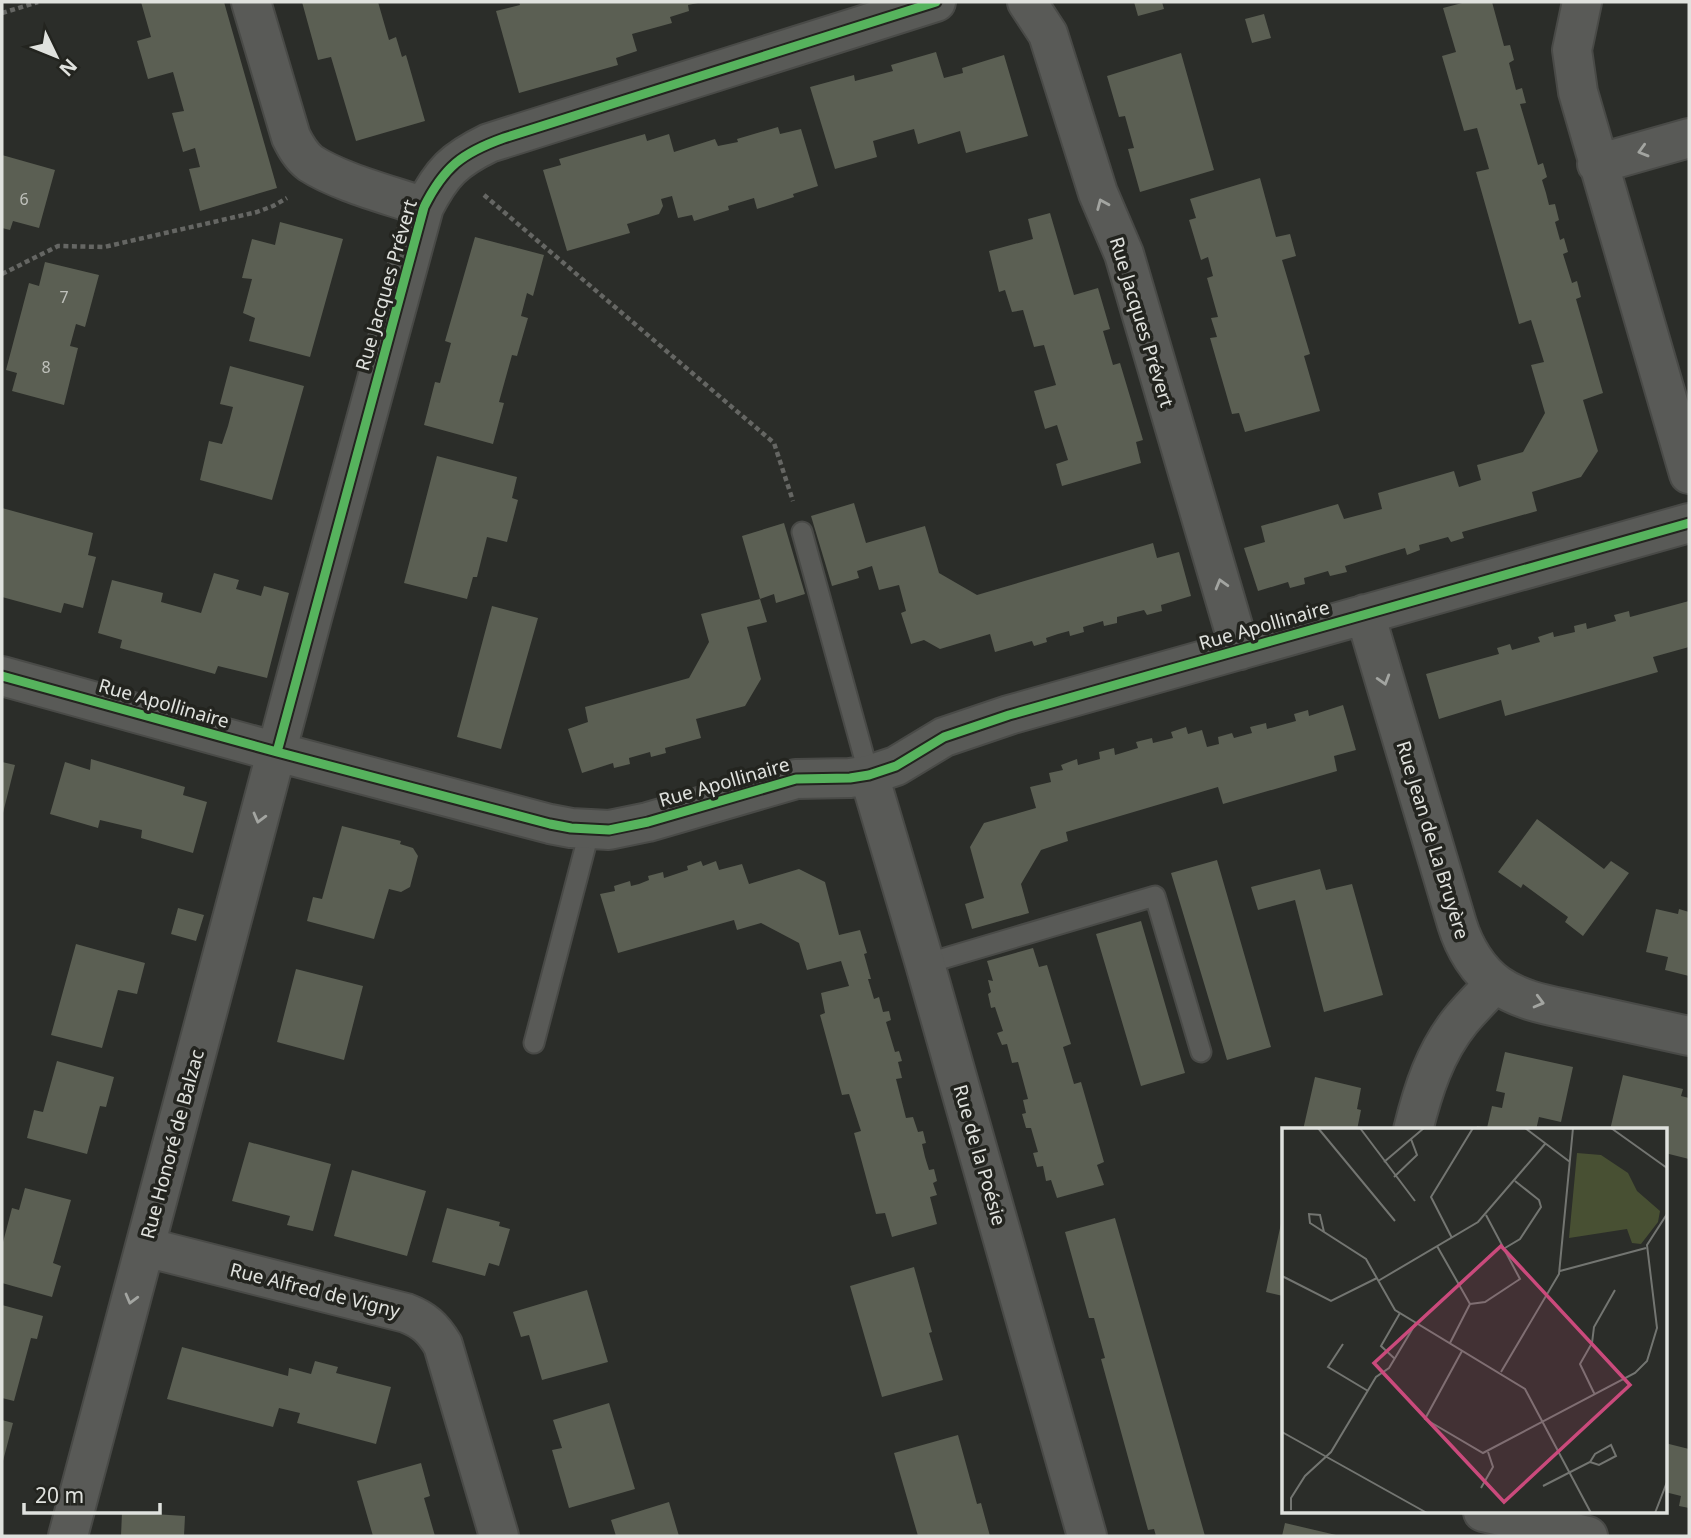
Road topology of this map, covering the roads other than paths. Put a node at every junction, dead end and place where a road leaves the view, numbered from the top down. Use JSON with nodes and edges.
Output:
{"nodes":[{"id":1,"x":251,"y":2,"type":"edge"},
{"id":2,"x":936,"y":2,"type":"edge"},
{"id":3,"x":1027,"y":2,"type":"edge"},
{"id":4,"x":1582,"y":2,"type":"edge"},
{"id":5,"x":1689,"y":138,"type":"edge"},
{"id":6,"x":1597,"y":164,"type":"junction"},
{"id":7,"x":424,"y":207,"type":"junction"},
{"id":8,"x":1689,"y":474,"type":"edge"},
{"id":9,"x":1689,"y":523,"type":"edge"},
{"id":10,"x":802,"y":532,"type":"road end"},
{"id":11,"x":1365,"y":614,"type":"junction"},
{"id":12,"x":1240,"y":650,"type":"junction"},
{"id":13,"x":2,"y":676,"type":"edge"},
{"id":14,"x":277,"y":752,"type":"junction"},
{"id":15,"x":869,"y":775,"type":"junction"},
{"id":16,"x":590,"y":829,"type":"junction"},
{"id":17,"x":925,"y":964,"type":"junction"},
{"id":18,"x":1495,"y":983,"type":"junction"},
{"id":19,"x":1689,"y":1036,"type":"edge"},
{"id":20,"x":534,"y":1043,"type":"dead end"},
{"id":21,"x":1201,"y":1052,"type":"dead end"},
{"id":22,"x":1414,"y":1128,"type":"edge"},
{"id":23,"x":145,"y":1247,"type":"junction"},
{"id":24,"x":1492,"y":1514,"type":"edge"},
{"id":25,"x":68,"y":1536,"type":"edge"},
{"id":26,"x":499,"y":1536,"type":"edge"},
{"id":27,"x":1087,"y":1536,"type":"edge"},
{"id":28,"x":1588,"y":1536,"type":"edge"}],
"edges":[{"from":1,"to":7,"type":"street"},
{"from":2,"to":7,"type":"street","name":"Rue Jacques Prévert"},
{"from":12,"to":3,"type":"street","name":"Rue Jacques Prévert","one_way":true},
{"from":4,"to":6,"type":"street"},
{"from":5,"to":6,"type":"street","one_way":true},
{"from":6,"to":8,"type":"street"},
{"from":7,"to":14,"type":"street","name":"Rue Jacques Prévert"},
{"from":9,"to":11,"type":"street","name":"Rue Apollinaire"},
{"from":10,"to":15,"type":"lane"},
{"from":11,"to":12,"type":"street","name":"Rue Apollinaire"},
{"from":11,"to":18,"type":"street","name":"Rue Jean de La Bruyère","one_way":true},
{"from":12,"to":15,"type":"street","name":"Rue Apollinaire"},
{"from":13,"to":14,"type":"street","name":"Rue Apollinaire"},
{"from":14,"to":16,"type":"street","name":"Rue Apollinaire"},
{"from":14,"to":23,"type":"street","name":"Rue Honoré de Balzac","one_way":true},
{"from":15,"to":16,"type":"street","name":"Rue Apollinaire"},
{"from":15,"to":17,"type":"street","name":"Rue de la Poésie"},
{"from":16,"to":20,"type":"lane"},
{"from":17,"to":21,"type":"lane"},
{"from":17,"to":27,"type":"street","name":"Rue de la Poésie"},
{"from":18,"to":19,"type":"street","name":"Rue Jean de La Bruyère","one_way":true},
{"from":18,"to":22,"type":"street"},
{"from":23,"to":25,"type":"street","name":"Rue Honoré de Balzac","one_way":true},
{"from":23,"to":26,"type":"street","name":"Rue Alfred de Vigny"},
{"from":24,"to":28,"type":"street"}]}
